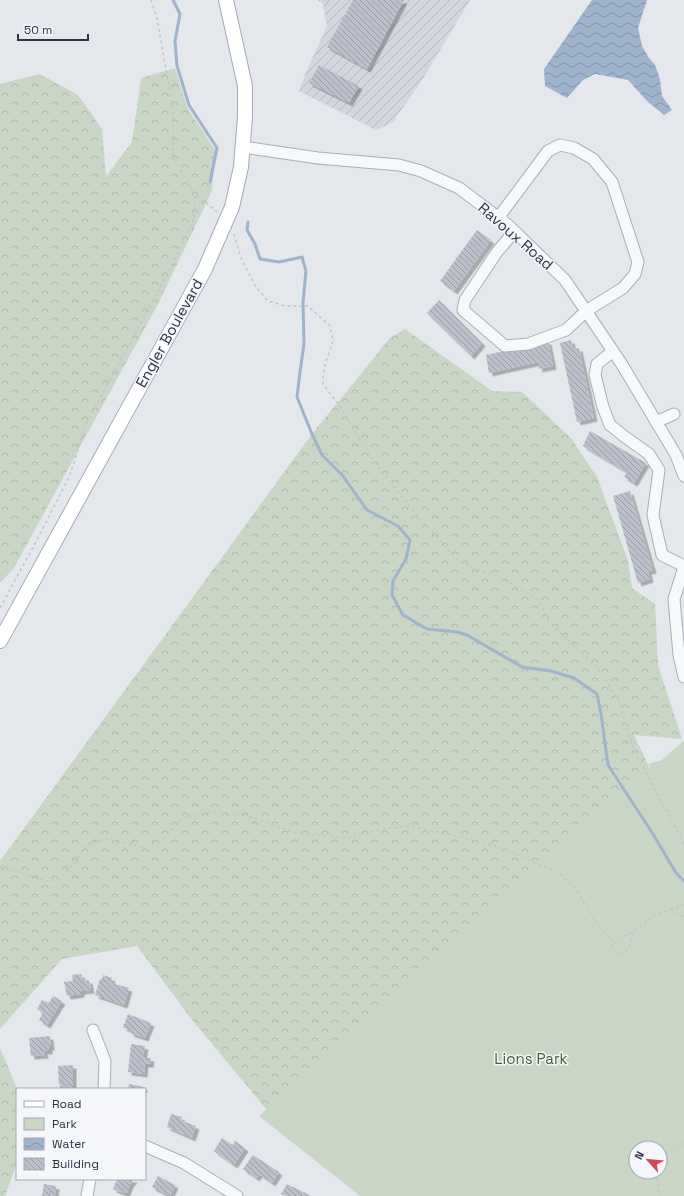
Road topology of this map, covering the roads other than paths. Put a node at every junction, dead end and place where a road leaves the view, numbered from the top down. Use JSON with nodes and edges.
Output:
{"nodes":[{"id":1,"x":226,"y":0,"type":"edge"},
{"id":2,"x":243,"y":147,"type":"junction"},
{"id":3,"x":498,"y":218,"type":"junction"},
{"id":4,"x":514,"y":232,"type":"junction"},
{"id":5,"x":586,"y":311,"type":"junction"},
{"id":6,"x":613,"y":351,"type":"junction"},
{"id":7,"x":674,"y":414,"type":"dead end"},
{"id":8,"x":656,"y":422,"type":"junction"},
{"id":9,"x":684,"y":476,"type":"edge"},
{"id":10,"x":684,"y":566,"type":"edge"},
{"id":11,"x":0,"y":641,"type":"edge"},
{"id":12,"x":684,"y":677,"type":"edge"},
{"id":13,"x":93,"y":1030,"type":"dead end"},
{"id":14,"x":104,"y":1088,"type":"edge"},
{"id":15,"x":146,"y":1146,"type":"edge"},
{"id":16,"x":90,"y":1180,"type":"edge"},
{"id":17,"x":87,"y":1196,"type":"edge"},
{"id":18,"x":237,"y":1196,"type":"edge"}],
"edges":[{"from":1,"to":2,"type":"main road","name":"Engler Boulevard"},
{"from":2,"to":3,"type":"street","name":"Ravoux Road"},
{"from":2,"to":11,"type":"main road","name":"Engler Boulevard"},
{"from":3,"to":4,"type":"street","name":"Ravoux Road"},
{"from":3,"to":5,"type":"street"},
{"from":4,"to":5,"type":"street","name":"Ravoux Road"},
{"from":4,"to":5,"type":"street"},
{"from":5,"to":6,"type":"street","name":"Ravoux Road"},
{"from":6,"to":8,"type":"street","name":"Ravoux Road"},
{"from":6,"to":10,"type":"street"},
{"from":7,"to":8,"type":"street"},
{"from":8,"to":9,"type":"street","name":"Ravoux Road"},
{"from":10,"to":12,"type":"street"},
{"from":13,"to":14,"type":"street"},
{"from":15,"to":18,"type":"street"},
{"from":16,"to":17,"type":"street"}]}
